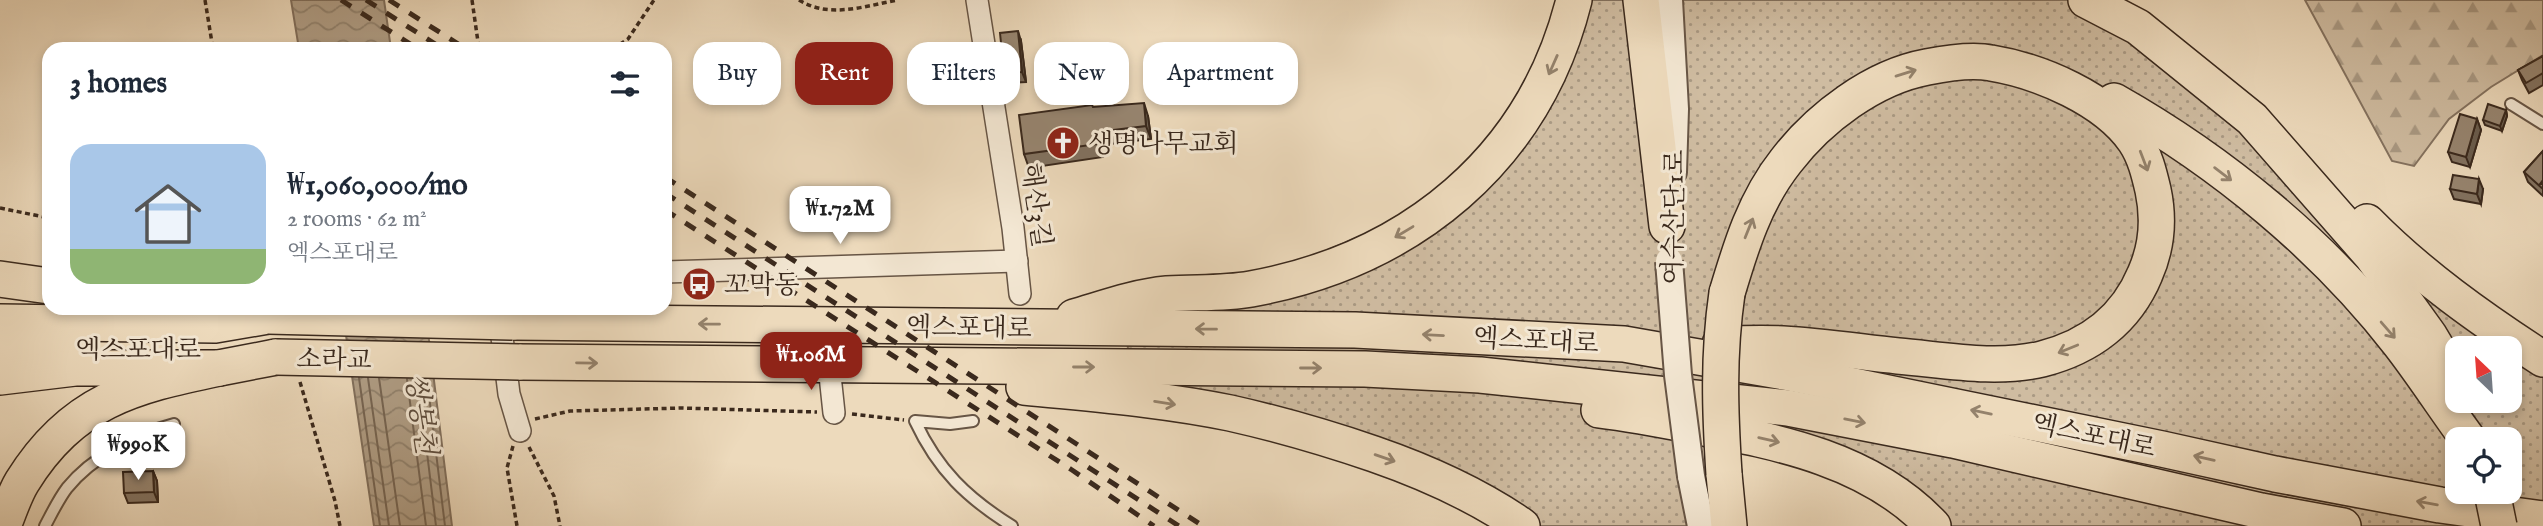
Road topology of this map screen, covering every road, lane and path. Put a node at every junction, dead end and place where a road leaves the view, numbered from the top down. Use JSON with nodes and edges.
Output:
{"nodes":[{"id":1,"x":205,"y":0,"type":"edge"},
{"id":2,"x":472,"y":0,"type":"edge"},
{"id":3,"x":654,"y":0,"type":"edge"},
{"id":4,"x":799,"y":0,"type":"edge"},
{"id":5,"x":898,"y":0,"type":"edge"},
{"id":6,"x":977,"y":0,"type":"edge"},
{"id":7,"x":1574,"y":0,"type":"edge"},
{"id":8,"x":1641,"y":0,"type":"edge"},
{"id":9,"x":1669,"y":0,"type":"edge"},
{"id":10,"x":2086,"y":0,"type":"edge"},
{"id":11,"x":2106,"y":0,"type":"edge"},
{"id":12,"x":2138,"y":27,"type":"junction"},
{"id":13,"x":213,"y":42,"type":"edge"},
{"id":14,"x":478,"y":42,"type":"edge"},
{"id":15,"x":624,"y":42,"type":"edge"},
{"id":16,"x":1990,"y":62,"type":"junction"},
{"id":17,"x":2511,"y":104,"type":"dead end"},
{"id":18,"x":2252,"y":119,"type":"junction"},
{"id":19,"x":2543,"y":124,"type":"edge"},
{"id":20,"x":0,"y":208,"type":"edge"},
{"id":21,"x":42,"y":217,"type":"edge"},
{"id":22,"x":1667,"y":226,"type":"junction"},
{"id":23,"x":1017,"y":261,"type":"junction"},
{"id":24,"x":672,"y":272,"type":"edge"},
{"id":25,"x":0,"y":279,"type":"edge"},
{"id":26,"x":42,"y":285,"type":"edge"},
{"id":27,"x":1020,"y":294,"type":"dead end"},
{"id":28,"x":261,"y":315,"type":"edge"},
{"id":29,"x":505,"y":315,"type":"edge"},
{"id":30,"x":268,"y":316,"type":"junction"},
{"id":31,"x":639,"y":316,"type":"edge"},
{"id":32,"x":0,"y":322,"type":"edge"},
{"id":33,"x":1038,"y":327,"type":"junction"},
{"id":34,"x":1624,"y":344,"type":"junction"},
{"id":35,"x":0,"y":348,"type":"edge"},
{"id":36,"x":2543,"y":359,"type":"edge"},
{"id":37,"x":2445,"y":361,"type":"edge"},
{"id":38,"x":519,"y":362,"type":"joint"},
{"id":39,"x":829,"y":366,"type":"junction"},
{"id":40,"x":219,"y":368,"type":"junction"},
{"id":41,"x":288,"y":369,"type":"junction"},
{"id":42,"x":1365,"y":369,"type":"junction"},
{"id":43,"x":0,"y":377,"type":"edge"},
{"id":44,"x":834,"y":413,"type":"junction"},
{"id":45,"x":915,"y":421,"type":"junction"},
{"id":46,"x":973,"y":421,"type":"dead end"},
{"id":47,"x":174,"y":424,"type":"dead end"},
{"id":48,"x":2459,"y":427,"type":"edge"},
{"id":49,"x":520,"y":431,"type":"junction"},
{"id":50,"x":1707,"y":475,"type":"junction"},
{"id":51,"x":2494,"y":504,"type":"edge"},
{"id":52,"x":2543,"y":519,"type":"edge"},
{"id":53,"x":3,"y":526,"type":"edge"},
{"id":54,"x":45,"y":526,"type":"edge"},
{"id":55,"x":340,"y":526,"type":"edge"},
{"id":56,"x":517,"y":526,"type":"edge"},
{"id":57,"x":560,"y":526,"type":"edge"},
{"id":58,"x":1012,"y":526,"type":"edge"},
{"id":59,"x":1522,"y":526,"type":"edge"},
{"id":60,"x":1702,"y":526,"type":"edge"},
{"id":61,"x":1729,"y":526,"type":"edge"},
{"id":62,"x":1933,"y":526,"type":"edge"},
{"id":63,"x":2343,"y":526,"type":"edge"},
{"id":64,"x":2498,"y":526,"type":"edge"}],
"edges":[{"from":1,"to":13,"type":"path"},
{"from":2,"to":14,"type":"path"},
{"from":3,"to":15,"type":"path"},
{"from":4,"to":5,"type":"path"},
{"from":6,"to":23,"type":"street","name":"해산3길"},
{"from":7,"to":33,"type":"highway","one_way":true},
{"from":8,"to":22,"type":"highway"},
{"from":9,"to":22,"type":"street","name":"여수산단1로"},
{"from":10,"to":12,"type":"highway"},
{"from":11,"to":12,"type":"highway"},
{"from":12,"to":18,"type":"highway"},
{"from":16,"to":34,"type":"highway","one_way":true},
{"from":16,"to":48,"type":"highway","one_way":true},
{"from":50,"to":16,"type":"highway","one_way":true,"bridge":true},
{"from":17,"to":19,"type":"lane"},
{"from":18,"to":36,"type":"highway"},
{"from":18,"to":37,"type":"highway"},
{"from":20,"to":21,"type":"path"},
{"from":22,"to":50,"type":"street","name":"여수산단1로","bridge":true},
{"from":23,"to":24,"type":"street"},
{"from":23,"to":27,"type":"street","name":"해산3길"},
{"from":25,"to":26,"type":"highway"},
{"from":28,"to":30,"type":"highway"},
{"from":29,"to":30,"type":"highway","name":"소라교","bridge":true},
{"from":29,"to":31,"type":"highway","name":"엑스포대로"},
{"from":29,"to":49,"type":"street"},
{"from":30,"to":32,"type":"highway","name":"엑스포대로"},
{"from":33,"to":31,"type":"highway","name":"엑스포대로","one_way":true},
{"from":34,"to":33,"type":"highway","name":"엑스포대로","one_way":true},
{"from":52,"to":34,"type":"highway","name":"엑스포대로","one_way":true},
{"from":35,"to":41,"type":"highway","name":"엑스포대로"},
{"from":38,"to":39,"type":"highway","name":"엑스포대로","one_way":true},
{"from":38,"to":41,"type":"highway","name":"소라교","bridge":true},
{"from":39,"to":42,"type":"highway","name":"엑스포대로","one_way":true},
{"from":39,"to":44,"type":"street"},
{"from":39,"to":59,"type":"highway","one_way":true},
{"from":40,"to":41,"type":"highway"},
{"from":40,"to":43,"type":"highway"},
{"from":40,"to":53,"type":"highway"},
{"from":41,"to":55,"type":"path"},
{"from":42,"to":62,"type":"highway","one_way":true},
{"from":42,"to":63,"type":"highway","name":"엑스포대로","one_way":true},
{"from":44,"to":45,"type":"path"},
{"from":44,"to":49,"type":"path"},
{"from":45,"to":46,"type":"lane"},
{"from":45,"to":58,"type":"lane"},
{"from":47,"to":54,"type":"lane"},
{"from":49,"to":56,"type":"path"},
{"from":49,"to":57,"type":"path"},
{"from":50,"to":60,"type":"street","name":"여수산단1로"},
{"from":50,"to":61,"type":"highway"},
{"from":51,"to":64,"type":"highway","bridge":true}]}
